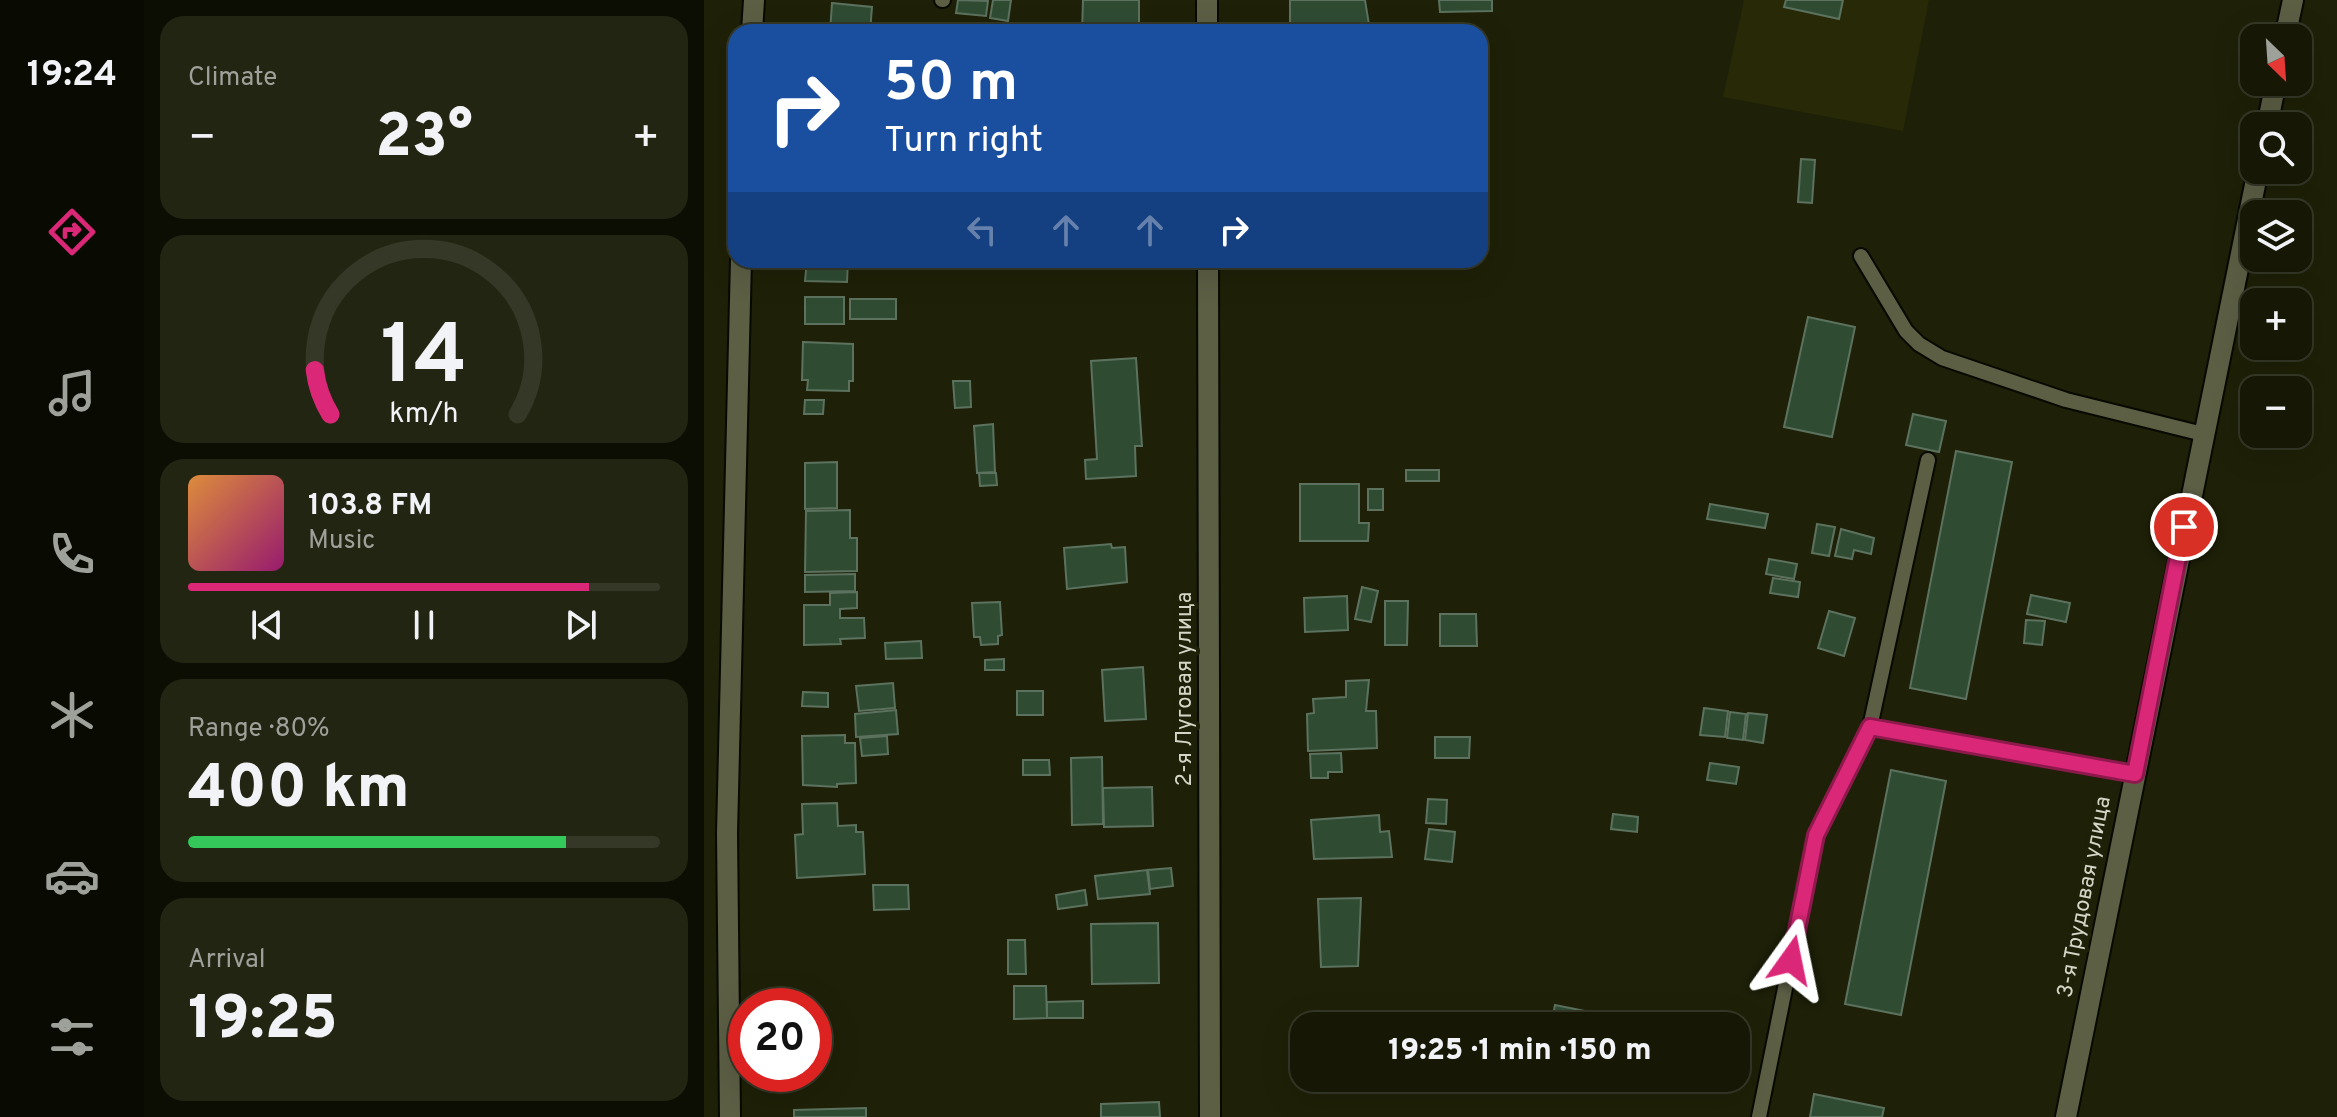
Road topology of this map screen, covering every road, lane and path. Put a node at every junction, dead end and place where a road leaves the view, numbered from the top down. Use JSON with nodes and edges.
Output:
{"nodes":[{"id":1,"x":754,"y":0,"type":"edge"},
{"id":2,"x":1207,"y":0,"type":"edge"},
{"id":3,"x":2293,"y":0,"type":"edge"},
{"id":4,"x":752,"y":24,"type":"edge"},
{"id":5,"x":1207,"y":24,"type":"edge"},
{"id":6,"x":2288,"y":24,"type":"edge"},
{"id":7,"x":2255,"y":184,"type":"edge"},
{"id":8,"x":1861,"y":256,"type":"dead end"},
{"id":9,"x":741,"y":268,"type":"edge"},
{"id":10,"x":1208,"y":268,"type":"edge"},
{"id":11,"x":2203,"y":434,"type":"junction"},
{"id":12,"x":1928,"y":460,"type":"dead end"},
{"id":13,"x":1870,"y":727,"type":"junction"},
{"id":14,"x":2135,"y":774,"type":"junction"},
{"id":15,"x":730,"y":1117,"type":"edge"},
{"id":16,"x":1210,"y":1117,"type":"edge"},
{"id":17,"x":1759,"y":1117,"type":"edge"},
{"id":18,"x":2066,"y":1117,"type":"edge"}],
"edges":[{"from":1,"to":4,"type":"street"},
{"from":2,"to":5,"type":"street"},
{"from":3,"to":6,"type":"street"},
{"from":7,"to":11,"type":"street","name":"3-я Трудовая улица"},
{"from":8,"to":11,"type":"lane"},
{"from":9,"to":15,"type":"street"},
{"from":10,"to":16,"type":"street","name":"2-я Луговая улица"},
{"from":11,"to":14,"type":"street","name":"3-я Трудовая улица"},
{"from":12,"to":13,"type":"lane"},
{"from":13,"to":14,"type":"lane"},
{"from":13,"to":17,"type":"lane"},
{"from":14,"to":18,"type":"street","name":"3-я Трудовая улица"}]}
